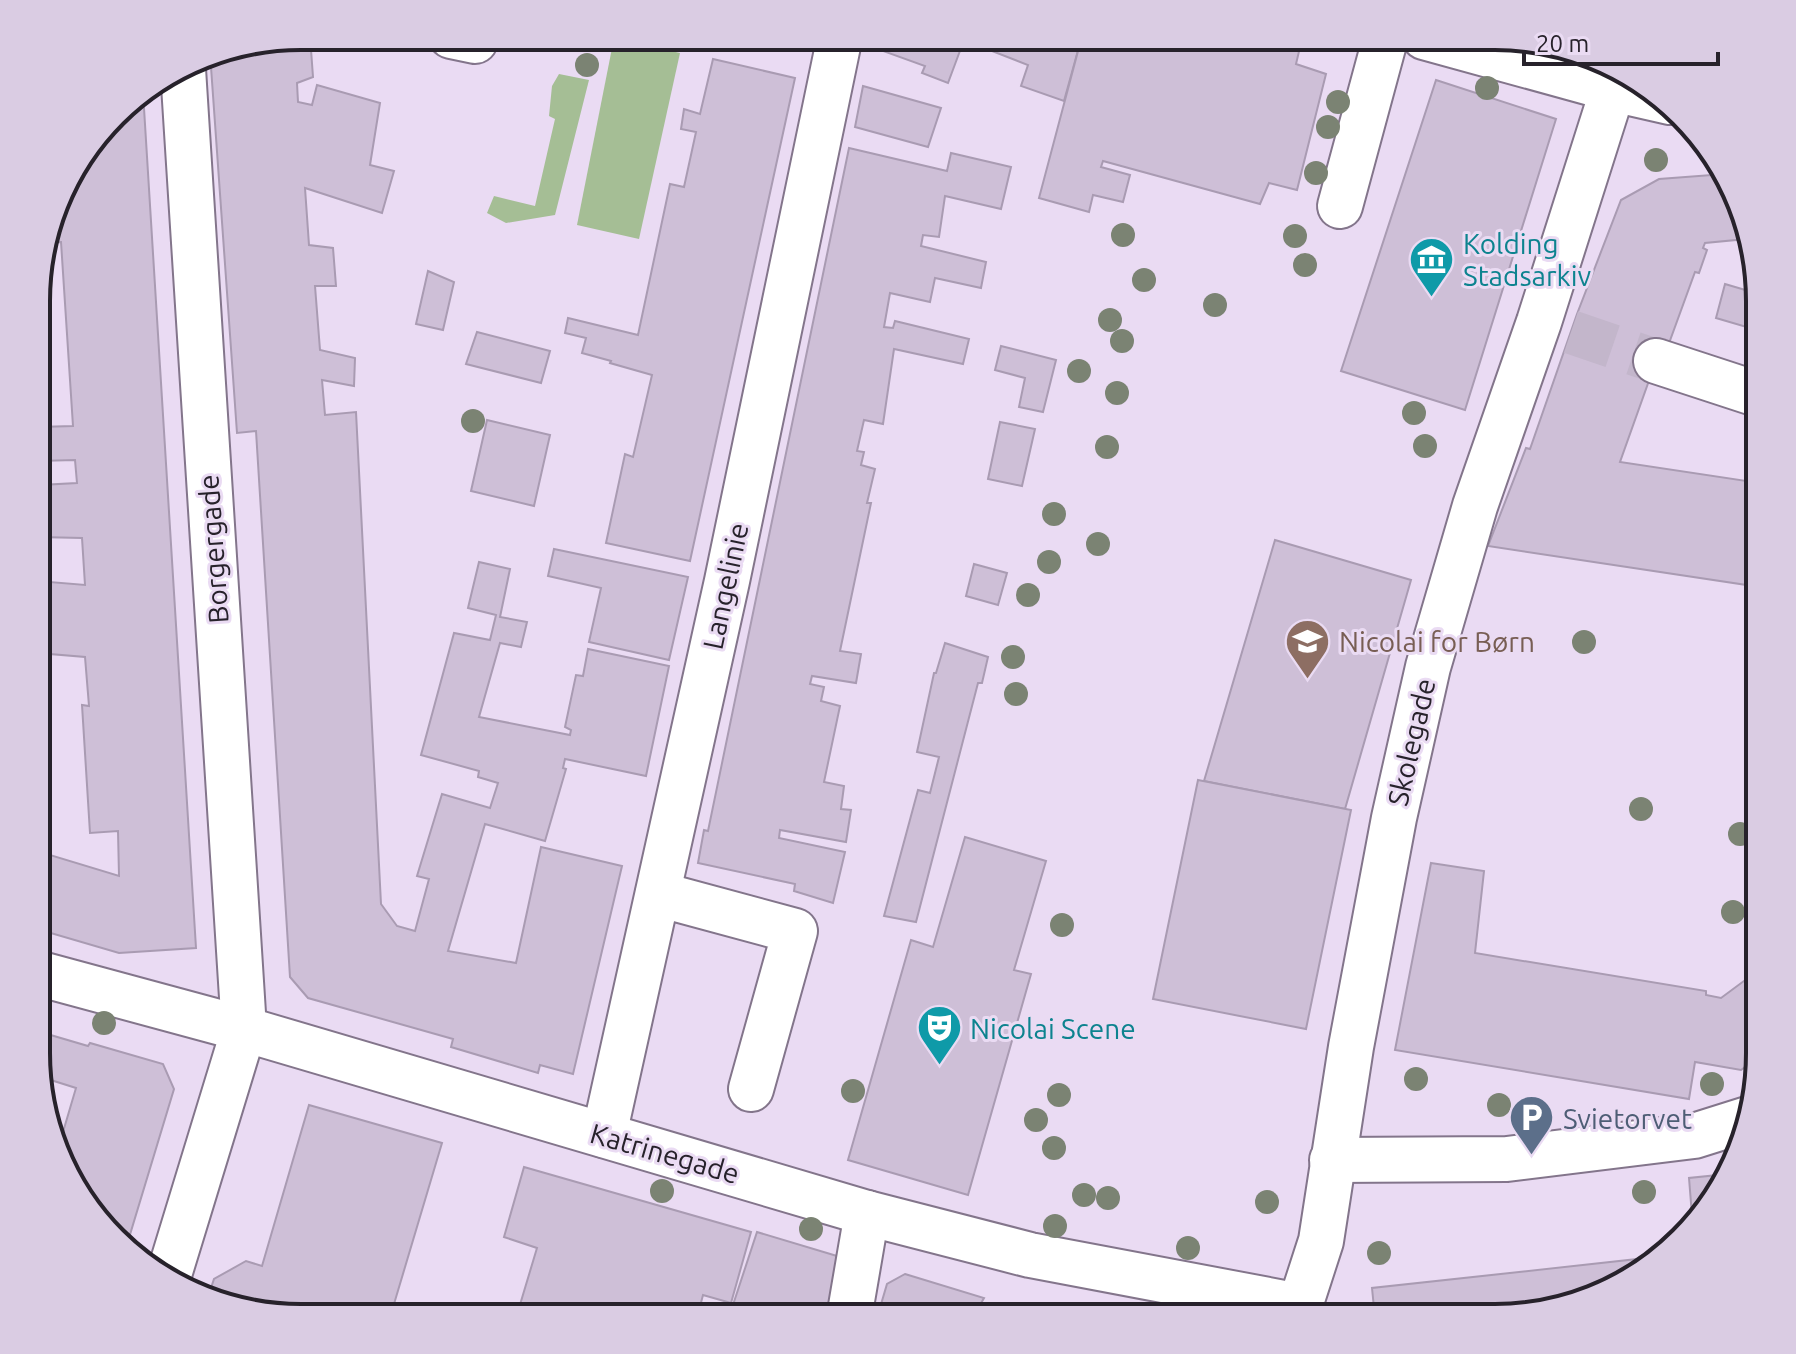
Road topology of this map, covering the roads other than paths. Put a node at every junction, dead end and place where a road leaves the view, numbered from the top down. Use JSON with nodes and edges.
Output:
{"nodes":[{"id":1,"x":837,"y":50,"type":"edge"},
{"id":2,"x":1382,"y":51,"type":"edge"},
{"id":3,"x":1475,"y":51,"type":"edge"},
{"id":4,"x":184,"y":79,"type":"edge"},
{"id":5,"x":1613,"y":89,"type":"junction"},
{"id":6,"x":1639,"y":95,"type":"edge"},
{"id":7,"x":1340,"y":206,"type":"dead end"},
{"id":8,"x":1656,"y":361,"type":"tunnel mouth"},
{"id":9,"x":1746,"y":390,"type":"edge"},
{"id":10,"x":658,"y":894,"type":"junction"},
{"id":11,"x":51,"y":977,"type":"edge"},
{"id":12,"x":244,"y":1029,"type":"junction"},
{"id":13,"x":751,"y":1089,"type":"dead end"},
{"id":14,"x":1735,"y":1123,"type":"edge"},
{"id":15,"x":604,"y":1135,"type":"junction"},
{"id":16,"x":1332,"y":1160,"type":"junction"},
{"id":17,"x":867,"y":1213,"type":"junction"},
{"id":18,"x":171,"y":1268,"type":"edge"},
{"id":19,"x":851,"y":1303,"type":"edge"},
{"id":20,"x":1262,"y":1304,"type":"edge"},
{"id":21,"x":1303,"y":1304,"type":"edge"}],
"edges":[{"from":1,"to":10,"type":"street","name":"Langelinie"},
{"from":2,"to":7,"type":"street"},
{"from":3,"to":5,"type":"street"},
{"from":4,"to":12,"type":"street","name":"Borgergade"},
{"from":5,"to":6,"type":"street"},
{"from":5,"to":16,"type":"street","name":"Skolegade"},
{"from":8,"to":9,"type":"street"},
{"from":10,"to":13,"type":"street"},
{"from":10,"to":15,"type":"street","name":"Langelinie"},
{"from":11,"to":12,"type":"street","name":"Katrinegade"},
{"from":12,"to":15,"type":"street","name":"Katrinegade"},
{"from":12,"to":18,"type":"street"},
{"from":14,"to":16,"type":"street"},
{"from":15,"to":17,"type":"street","name":"Katrinegade"},
{"from":16,"to":21,"type":"street","name":"Skolegade"},
{"from":17,"to":19,"type":"street"},
{"from":17,"to":20,"type":"street","name":"Katrinegade"}]}
